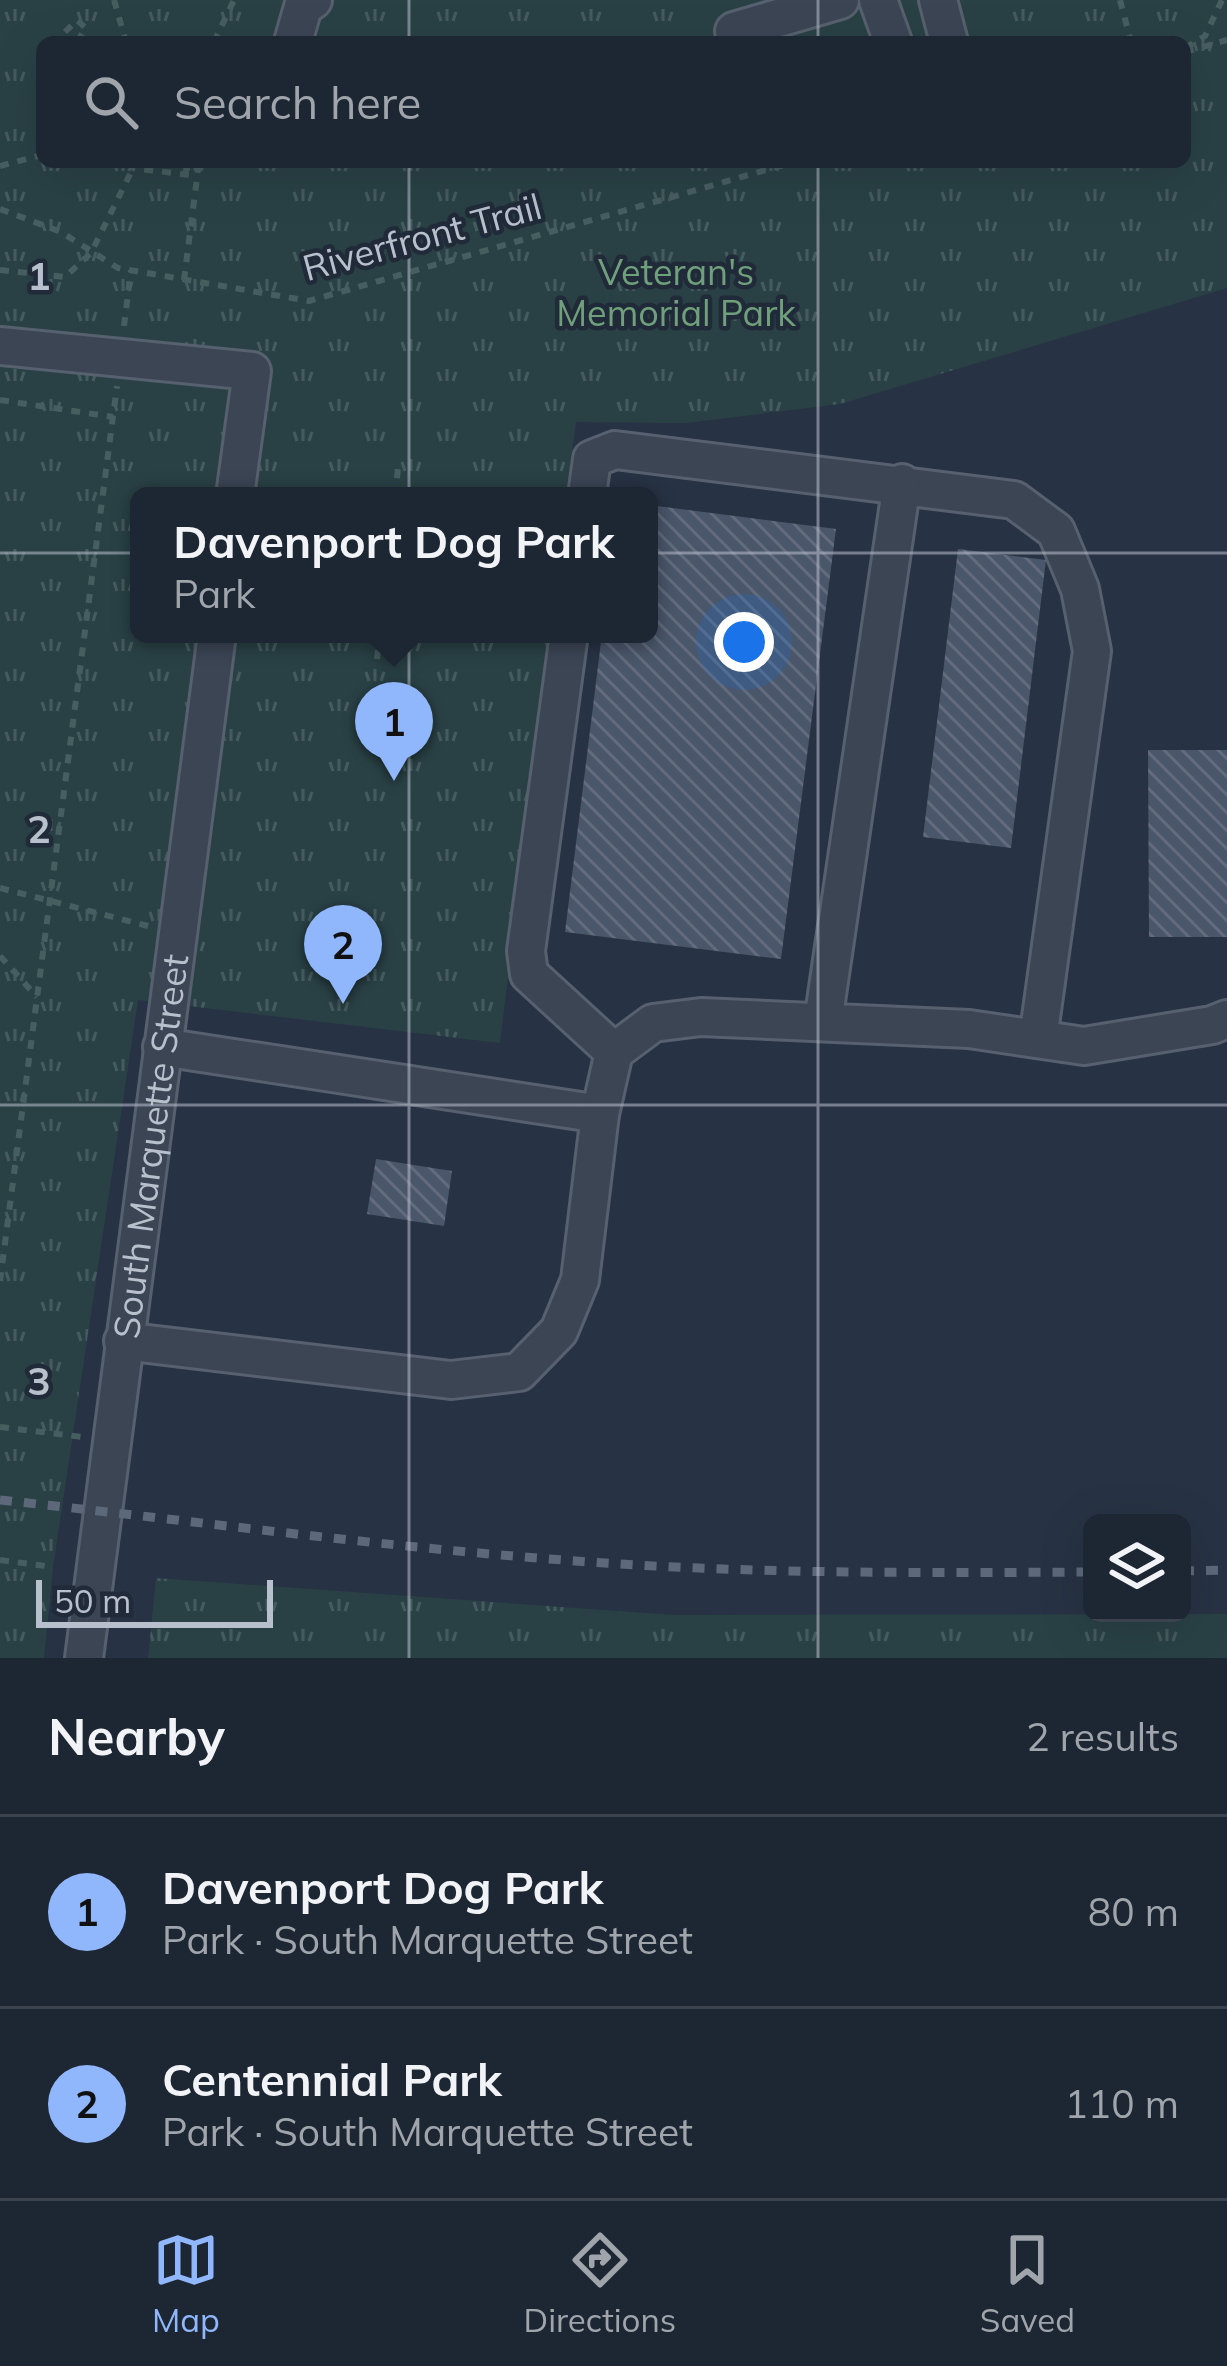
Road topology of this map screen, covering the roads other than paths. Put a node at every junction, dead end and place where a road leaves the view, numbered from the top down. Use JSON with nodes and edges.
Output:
{"nodes":[{"id":1,"x":313,"y":0,"type":"edge"},
{"id":2,"x":840,"y":0,"type":"edge"},
{"id":3,"x":878,"y":0,"type":"edge"},
{"id":4,"x":938,"y":0,"type":"edge"},
{"id":5,"x":734,"y":31,"type":"dead end"},
{"id":6,"x":295,"y":36,"type":"edge"},
{"id":7,"x":891,"y":36,"type":"edge"},
{"id":8,"x":948,"y":36,"type":"edge"},
{"id":9,"x":0,"y":346,"type":"edge"},
{"id":10,"x":902,"y":484,"type":"junction"},
{"id":11,"x":236,"y":487,"type":"edge"},
{"id":12,"x":588,"y":487,"type":"edge"},
{"id":13,"x":216,"y":643,"type":"edge"},
{"id":14,"x":567,"y":643,"type":"edge"},
{"id":15,"x":1227,"y":1019,"type":"edge"},
{"id":16,"x":823,"y":1022,"type":"junction"},
{"id":17,"x":1038,"y":1039,"type":"junction"},
{"id":18,"x":162,"y":1047,"type":"junction"},
{"id":19,"x":614,"y":1052,"type":"junction"},
{"id":20,"x":600,"y":1114,"type":"junction"},
{"id":21,"x":123,"y":1341,"type":"junction"},
{"id":22,"x":84,"y":1658,"type":"edge"}],
"edges":[{"from":1,"to":6,"type":"street"},
{"from":2,"to":5,"type":"street"},
{"from":3,"to":7,"type":"street"},
{"from":4,"to":8,"type":"street"},
{"from":9,"to":11,"type":"street"},
{"from":10,"to":12,"type":"street"},
{"from":10,"to":16,"type":"street"},
{"from":10,"to":17,"type":"street"},
{"from":13,"to":18,"type":"street","name":"South Marquette Street"},
{"from":14,"to":19,"type":"street"},
{"from":15,"to":17,"type":"street"},
{"from":16,"to":17,"type":"street"},
{"from":16,"to":19,"type":"street"},
{"from":18,"to":20,"type":"street"},
{"from":18,"to":21,"type":"street","name":"South Marquette Street"},
{"from":19,"to":20,"type":"street"},
{"from":20,"to":21,"type":"street"},
{"from":21,"to":22,"type":"street","name":"South Marquette Street"}]}
